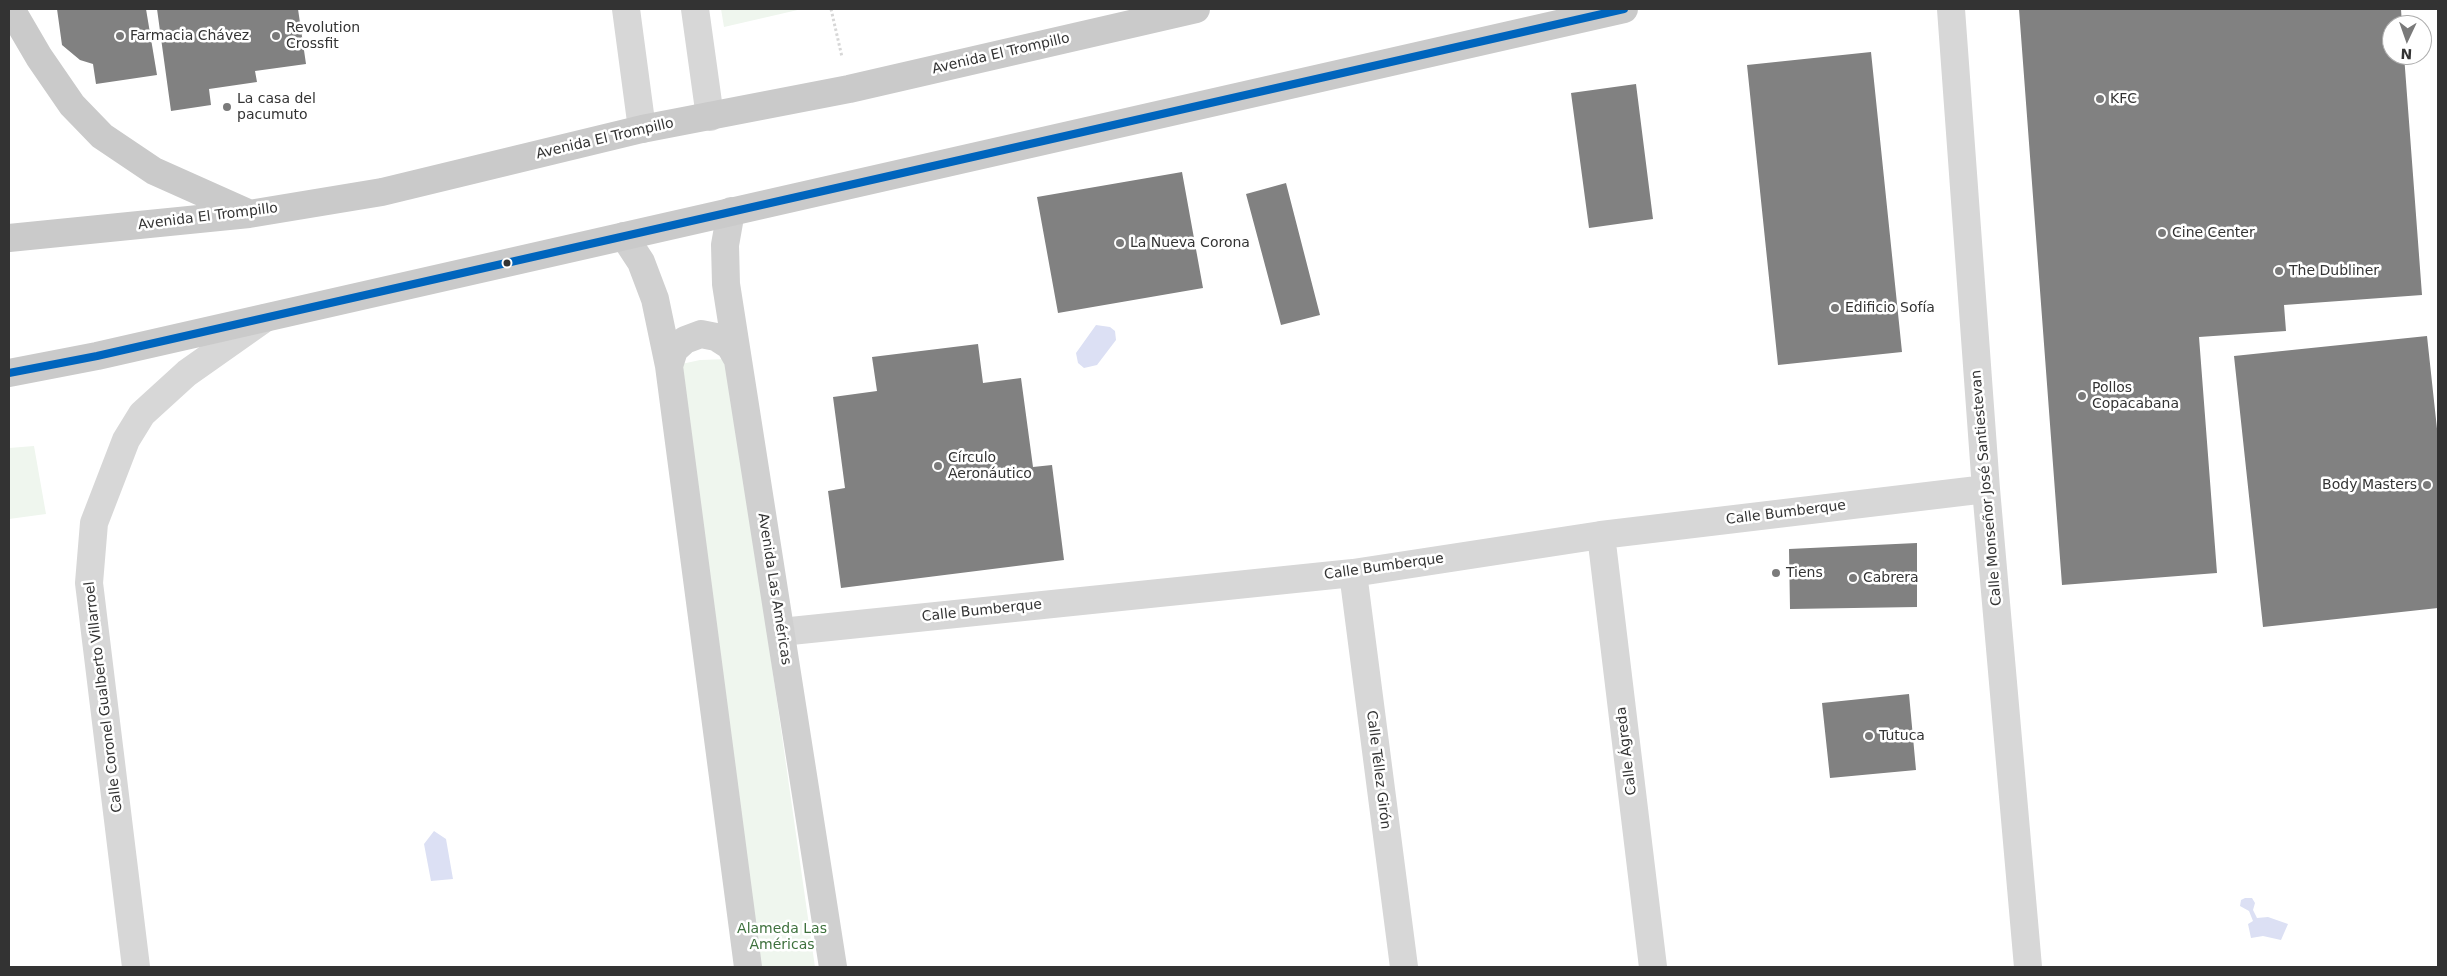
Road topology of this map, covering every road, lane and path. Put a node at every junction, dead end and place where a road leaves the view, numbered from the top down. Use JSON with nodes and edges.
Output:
{"nodes":[{"id":1,"x":11,"y":9,"type":"edge"},
{"id":2,"x":626,"y":9,"type":"edge"},
{"id":3,"x":695,"y":9,"type":"edge"},
{"id":4,"x":831,"y":9,"type":"edge"},
{"id":5,"x":1196,"y":9,"type":"edge"},
{"id":6,"x":1624,"y":9,"type":"edge"},
{"id":7,"x":1951,"y":9,"type":"edge"},
{"id":8,"x":849,"y":89,"type":"junction"},
{"id":9,"x":710,"y":117,"type":"junction"},
{"id":10,"x":642,"y":129,"type":"junction"},
{"id":11,"x":731,"y":211,"type":"junction"},
{"id":12,"x":249,"y":214,"type":"junction"},
{"id":13,"x":624,"y":236,"type":"junction"},
{"id":14,"x":9,"y":238,"type":"edge"},
{"id":15,"x":266,"y":317,"type":"junction"},
{"id":16,"x":738,"y":360,"type":"junction"},
{"id":17,"x":669,"y":366,"type":"junction"},
{"id":18,"x":9,"y":373,"type":"edge"},
{"id":19,"x":1986,"y":489,"type":"junction"},
{"id":20,"x":1601,"y":535,"type":"junction"},
{"id":21,"x":1353,"y":573,"type":"junction"},
{"id":22,"x":781,"y":632,"type":"junction"},
{"id":23,"x":136,"y":967,"type":"edge"},
{"id":24,"x":748,"y":967,"type":"edge"},
{"id":25,"x":833,"y":967,"type":"edge"},
{"id":26,"x":1404,"y":967,"type":"edge"},
{"id":27,"x":1653,"y":967,"type":"edge"},
{"id":28,"x":2028,"y":967,"type":"edge"}],
"edges":[{"from":1,"to":12,"type":"main road"},
{"from":2,"to":10,"type":"street"},
{"from":3,"to":9,"type":"street"},
{"from":4,"to":8,"type":"path"},
{"from":5,"to":8,"type":"main road","name":"Avenida El Trompillo"},
{"from":6,"to":11,"type":"main road"},
{"from":7,"to":19,"type":"street","name":"Calle Monseñor José Santiestevan"},
{"from":8,"to":9,"type":"main road","name":"Avenida El Trompillo"},
{"from":9,"to":10,"type":"main road","name":"Avenida El Trompillo"},
{"from":10,"to":12,"type":"main road","name":"Avenida El Trompillo"},
{"from":11,"to":13,"type":"main road"},
{"from":11,"to":16,"type":"street","name":"Avenida Las Américas"},
{"from":12,"to":14,"type":"main road","name":"Avenida El Trompillo"},
{"from":13,"to":15,"type":"main road"},
{"from":13,"to":17,"type":"street"},
{"from":15,"to":18,"type":"main road"},
{"from":15,"to":23,"type":"street","name":"Calle Coronel Gualberto Villarroel"},
{"from":16,"to":17,"type":"street"},
{"from":16,"to":22,"type":"street","name":"Avenida Las Américas"},
{"from":17,"to":24,"type":"street"},
{"from":19,"to":20,"type":"street","name":"Calle Bumberque"},
{"from":19,"to":28,"type":"street","name":"Calle Monseñor José Santiestevan"},
{"from":20,"to":21,"type":"street","name":"Calle Bumberque"},
{"from":20,"to":27,"type":"street","name":"Calle Ágreda"},
{"from":21,"to":22,"type":"street","name":"Calle Bumberque"},
{"from":21,"to":26,"type":"street","name":"Calle Téllez Girón"},
{"from":22,"to":25,"type":"street","name":"Avenida Las Américas"}]}
